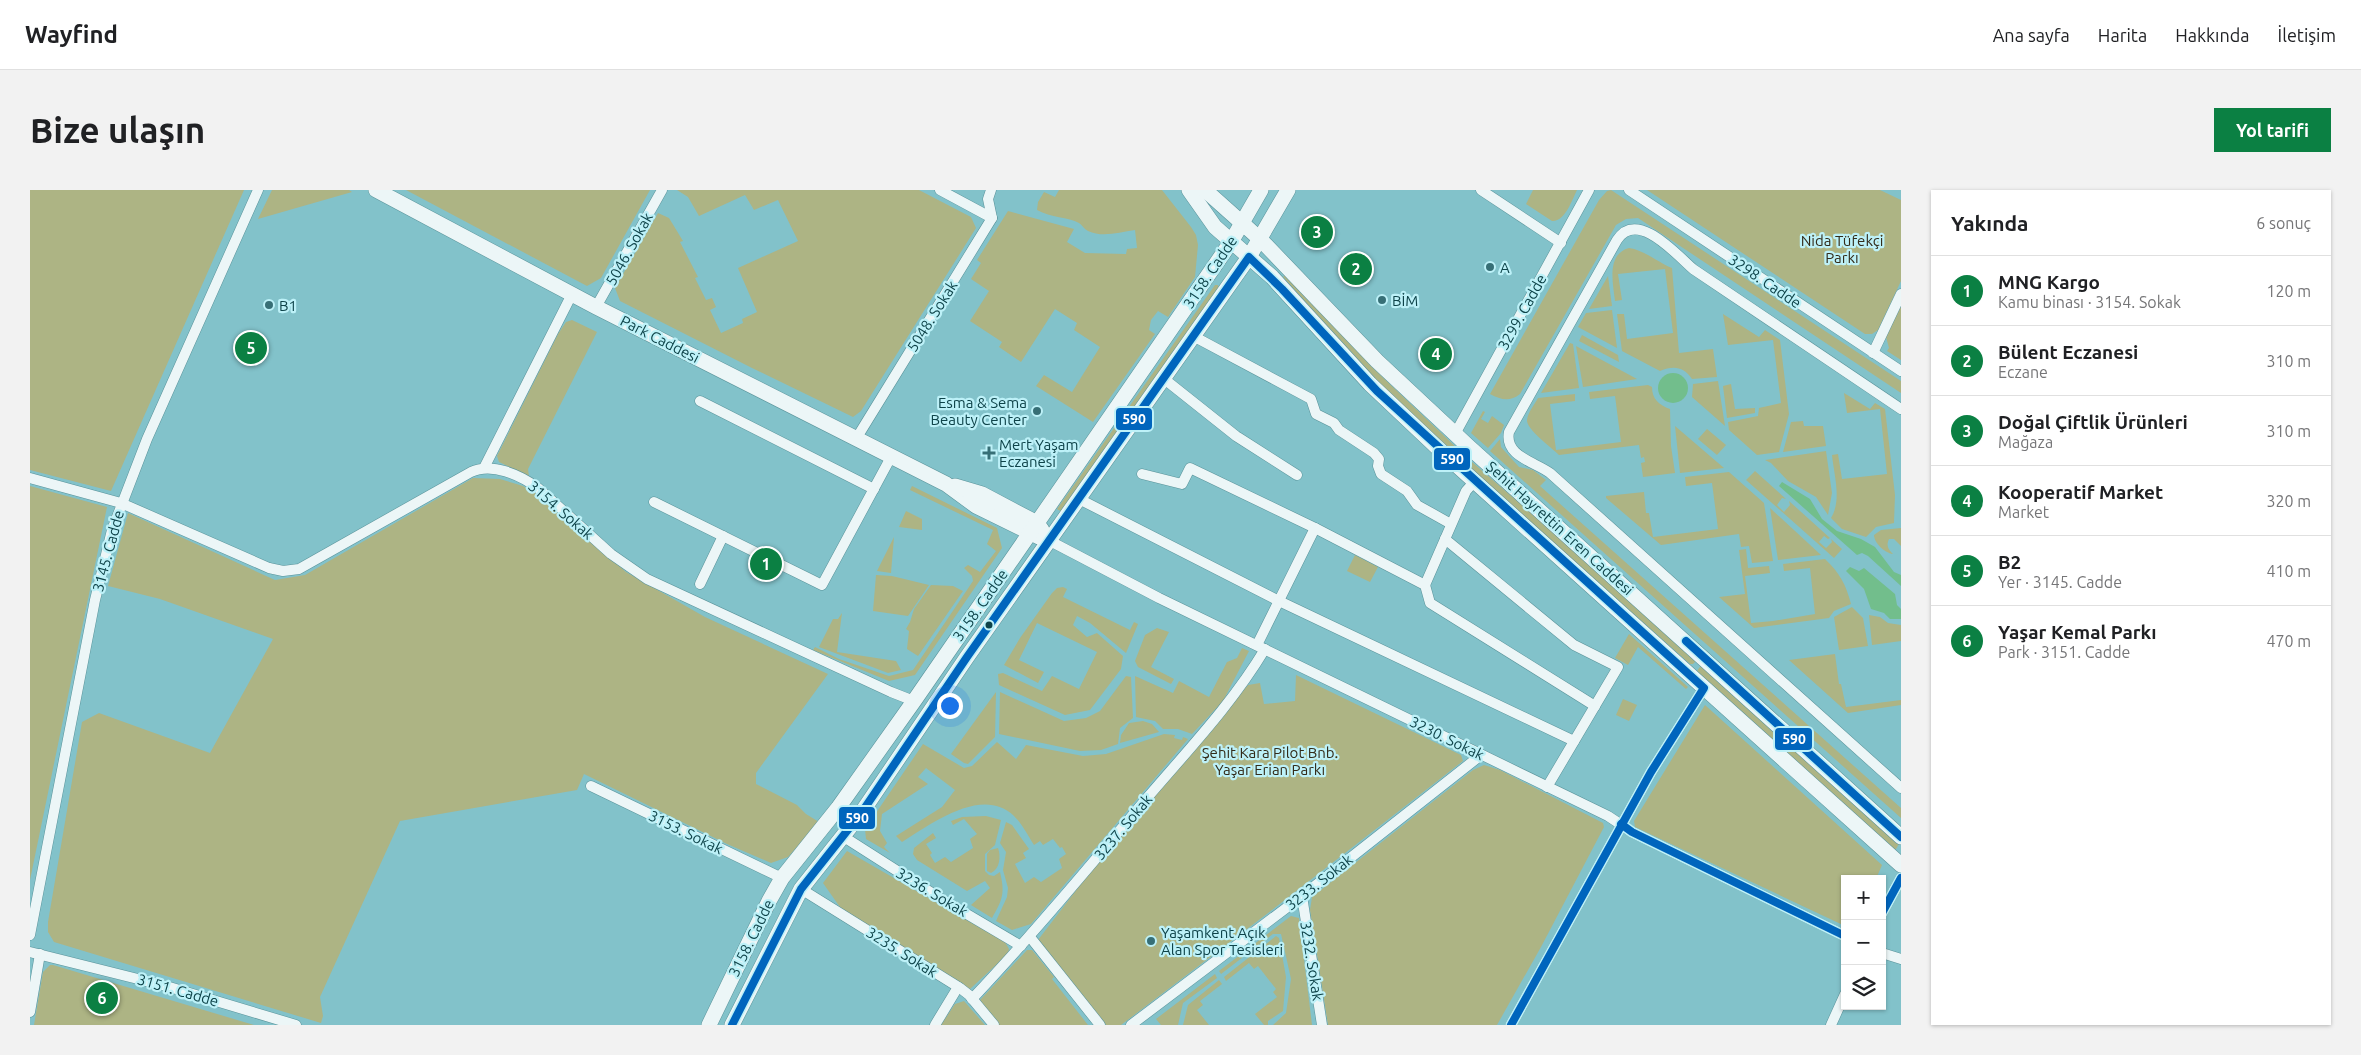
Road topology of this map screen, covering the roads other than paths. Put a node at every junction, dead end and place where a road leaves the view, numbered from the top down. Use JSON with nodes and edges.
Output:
{"nodes":[{"id":1,"x":258,"y":190,"type":"edge"},
{"id":2,"x":376,"y":190,"type":"edge"},
{"id":3,"x":662,"y":190,"type":"edge"},
{"id":4,"x":940,"y":190,"type":"edge"},
{"id":5,"x":991,"y":190,"type":"edge"},
{"id":6,"x":1189,"y":190,"type":"edge"},
{"id":7,"x":1205,"y":190,"type":"edge"},
{"id":8,"x":1261,"y":190,"type":"edge"},
{"id":9,"x":1288,"y":190,"type":"edge"},
{"id":10,"x":1480,"y":190,"type":"edge"},
{"id":11,"x":1589,"y":190,"type":"edge"},
{"id":12,"x":1629,"y":190,"type":"edge"},
{"id":13,"x":992,"y":218,"type":"junction"},
{"id":14,"x":1243,"y":224,"type":"junction"},
{"id":15,"x":1261,"y":240,"type":"junction"},
{"id":16,"x":1231,"y":242,"type":"junction"},
{"id":17,"x":1561,"y":243,"type":"junction"},
{"id":18,"x":1249,"y":258,"type":"junction"},
{"id":19,"x":572,"y":294,"type":"junction"},
{"id":20,"x":1901,"y":294,"type":"edge"},
{"id":21,"x":596,"y":307,"type":"junction"},
{"id":22,"x":1193,"y":336,"type":"junction"},
{"id":23,"x":1872,"y":352,"type":"junction"},
{"id":24,"x":1901,"y":371,"type":"edge"},
{"id":25,"x":1164,"y":378,"type":"junction"},
{"id":26,"x":700,"y":401,"type":"dead end"},
{"id":27,"x":1901,"y":408,"type":"edge"},
{"id":28,"x":1455,"y":434,"type":"junction"},
{"id":29,"x":856,"y":439,"type":"junction"},
{"id":30,"x":891,"y":457,"type":"junction"},
{"id":31,"x":484,"y":468,"type":"junction"},
{"id":32,"x":1142,"y":474,"type":"dead end"},
{"id":33,"x":1297,"y":475,"type":"dead end"},
{"id":34,"x":30,"y":478,"type":"edge"},
{"id":35,"x":1474,"y":482,"type":"junction"},
{"id":36,"x":874,"y":489,"type":"junction"},
{"id":37,"x":1079,"y":498,"type":"junction"},
{"id":38,"x":654,"y":502,"type":"dead end"},
{"id":39,"x":121,"y":503,"type":"junction"},
{"id":40,"x":1451,"y":524,"type":"junction"},
{"id":41,"x":1033,"y":528,"type":"junction"},
{"id":42,"x":1314,"y":528,"type":"junction"},
{"id":43,"x":723,"y":536,"type":"junction"},
{"id":44,"x":1445,"y":539,"type":"junction"},
{"id":45,"x":1050,"y":540,"type":"junction"},
{"id":46,"x":700,"y":584,"type":"dead end"},
{"id":47,"x":1424,"y":585,"type":"junction"},
{"id":48,"x":1279,"y":601,"type":"junction"},
{"id":49,"x":1261,"y":647,"type":"junction"},
{"id":50,"x":1704,"y":688,"type":"junction"},
{"id":51,"x":914,"y":701,"type":"junction"},
{"id":52,"x":1595,"y":706,"type":"junction"},
{"id":53,"x":1574,"y":741,"type":"junction"},
{"id":54,"x":1481,"y":755,"type":"junction"},
{"id":55,"x":590,"y":786,"type":"dead end"},
{"id":56,"x":1547,"y":788,"type":"junction"},
{"id":57,"x":1901,"y":788,"type":"edge"},
{"id":58,"x":1621,"y":824,"type":"junction"},
{"id":59,"x":844,"y":837,"type":"junction"},
{"id":60,"x":1901,"y":837,"type":"edge"},
{"id":61,"x":1901,"y":865,"type":"edge"},
{"id":62,"x":782,"y":878,"type":"junction"},
{"id":63,"x":1901,"y":878,"type":"edge"},
{"id":64,"x":801,"y":889,"type":"junction"},
{"id":65,"x":1302,"y":896,"type":"junction"},
{"id":66,"x":1886,"y":905,"type":"edge"},
{"id":67,"x":30,"y":934,"type":"edge"},
{"id":68,"x":1841,"y":934,"type":"edge"},
{"id":69,"x":1030,"y":937,"type":"junction"},
{"id":70,"x":1022,"y":946,"type":"junction"},
{"id":71,"x":35,"y":953,"type":"edge"},
{"id":72,"x":1886,"y":954,"type":"edge"},
{"id":73,"x":1901,"y":959,"type":"edge"},
{"id":74,"x":958,"y":987,"type":"junction"},
{"id":75,"x":972,"y":998,"type":"junction"},
{"id":76,"x":1841,"y":1004,"type":"edge"},
{"id":77,"x":30,"y":1012,"type":"edge"},
{"id":78,"x":296,"y":1025,"type":"edge"},
{"id":79,"x":709,"y":1025,"type":"edge"},
{"id":80,"x":732,"y":1025,"type":"edge"},
{"id":81,"x":935,"y":1025,"type":"edge"},
{"id":82,"x":994,"y":1025,"type":"edge"},
{"id":83,"x":1100,"y":1025,"type":"edge"},
{"id":84,"x":1131,"y":1025,"type":"edge"},
{"id":85,"x":1322,"y":1025,"type":"edge"},
{"id":86,"x":1511,"y":1025,"type":"edge"},
{"id":87,"x":1832,"y":1025,"type":"edge"}],
"edges":[{"from":1,"to":39,"type":"street","name":"3145. Cadde"},
{"from":2,"to":19,"type":"street","name":"Park Caddesi"},
{"from":3,"to":21,"type":"street","name":"5046. Sokak"},
{"from":4,"to":13,"type":"street"},
{"from":5,"to":13,"type":"street"},
{"from":6,"to":16,"type":"street","name":"Şehit Hayrettin Eren Caddesi"},
{"from":7,"to":14,"type":"street","name":"Şehit Hayrettin Eren Caddesi"},
{"from":8,"to":14,"type":"street","name":"3158. Cadde"},
{"from":9,"to":15,"type":"street","name":"3158. Cadde"},
{"from":10,"to":17,"type":"street"},
{"from":11,"to":17,"type":"street","name":"3299. Cadde"},
{"from":12,"to":23,"type":"street","name":"3298. Cadde"},
{"from":13,"to":29,"type":"street","name":"5048. Sokak"},
{"from":14,"to":15,"type":"street","name":"Şehit Hayrettin Eren Caddesi"},
{"from":14,"to":16,"type":"street","name":"3158. Cadde"},
{"from":15,"to":18,"type":"street","name":"3158. Cadde"},
{"from":15,"to":28,"type":"street","name":"Şehit Hayrettin Eren Caddesi"},
{"from":16,"to":18,"type":"street","name":"Şehit Hayrettin Eren Caddesi"},
{"from":16,"to":41,"type":"street","name":"3158. Cadde"},
{"from":17,"to":28,"type":"street","name":"3299. Cadde"},
{"from":18,"to":22,"type":"street","name":"3158. Cadde"},
{"from":18,"to":35,"type":"street","name":"Şehit Hayrettin Eren Caddesi"},
{"from":19,"to":21,"type":"street","name":"Park Caddesi"},
{"from":19,"to":31,"type":"street"},
{"from":20,"to":23,"type":"street"},
{"from":21,"to":29,"type":"street","name":"Park Caddesi"},
{"from":22,"to":25,"type":"street","name":"3158. Cadde"},
{"from":22,"to":40,"type":"street"},
{"from":23,"to":24,"type":"street","name":"3298. Cadde"},
{"from":25,"to":33,"type":"street"},
{"from":25,"to":37,"type":"street","name":"3158. Cadde"},
{"from":26,"to":36,"type":"street"},
{"from":27,"to":57,"type":"street"},
{"from":28,"to":60,"type":"street","name":"Şehit Hayrettin Eren Caddesi"},
{"from":29,"to":30,"type":"street","name":"Park Caddesi"},
{"from":30,"to":36,"type":"street"},
{"from":30,"to":41,"type":"street","name":"Park Caddesi"},
{"from":31,"to":39,"type":"street"},
{"from":31,"to":51,"type":"street","name":"3154. Sokak"},
{"from":32,"to":42,"type":"street"},
{"from":34,"to":39,"type":"street"},
{"from":35,"to":40,"type":"street"},
{"from":35,"to":50,"type":"street","name":"Şehit Hayrettin Eren Caddesi"},
{"from":36,"to":43,"type":"street"},
{"from":37,"to":45,"type":"street","name":"3158. Cadde"},
{"from":37,"to":48,"type":"street"},
{"from":38,"to":43,"type":"street"},
{"from":39,"to":67,"type":"street","name":"3145. Cadde"},
{"from":40,"to":44,"type":"street"},
{"from":41,"to":45,"type":"street","name":"Park Caddesi"},
{"from":41,"to":51,"type":"street","name":"3158. Cadde"},
{"from":42,"to":47,"type":"street"},
{"from":42,"to":48,"type":"street","name":"3237. Sokak"},
{"from":43,"to":46,"type":"street"},
{"from":44,"to":47,"type":"street"},
{"from":44,"to":52,"type":"street"},
{"from":45,"to":49,"type":"street","name":"3230. Sokak"},
{"from":45,"to":59,"type":"street","name":"3158. Cadde"},
{"from":47,"to":52,"type":"street"},
{"from":48,"to":49,"type":"street","name":"3237. Sokak"},
{"from":48,"to":53,"type":"street"},
{"from":49,"to":54,"type":"street","name":"3230. Sokak"},
{"from":49,"to":69,"type":"street","name":"3237. Sokak"},
{"from":50,"to":58,"type":"street"},
{"from":50,"to":61,"type":"street","name":"Şehit Hayrettin Eren Caddesi"},
{"from":51,"to":62,"type":"street","name":"3158. Cadde"},
{"from":52,"to":53,"type":"street"},
{"from":53,"to":56,"type":"street"},
{"from":54,"to":56,"type":"street","name":"3230. Sokak"},
{"from":54,"to":65,"type":"street","name":"3233. Sokak"},
{"from":55,"to":62,"type":"street","name":"3153. Sokak"},
{"from":56,"to":58,"type":"street","name":"3230. Sokak"},
{"from":58,"to":68,"type":"street","name":"3230. Sokak"},
{"from":58,"to":86,"type":"street"},
{"from":59,"to":64,"type":"street","name":"3158. Cadde"},
{"from":59,"to":70,"type":"street","name":"3236. Sokak"},
{"from":62,"to":64,"type":"street"},
{"from":62,"to":79,"type":"street","name":"3158. Cadde"},
{"from":63,"to":66,"type":"street"},
{"from":64,"to":74,"type":"street","name":"3235. Sokak"},
{"from":64,"to":80,"type":"street","name":"3158. Cadde"},
{"from":65,"to":84,"type":"street","name":"3233. Sokak"},
{"from":65,"to":85,"type":"street","name":"3232. Sokak"},
{"from":69,"to":70,"type":"street","name":"3237. Sokak"},
{"from":69,"to":83,"type":"street"},
{"from":70,"to":75,"type":"street","name":"3237. Sokak"},
{"from":71,"to":77,"type":"street"},
{"from":71,"to":78,"type":"street","name":"3151. Cadde"},
{"from":72,"to":73,"type":"street"},
{"from":74,"to":75,"type":"street","name":"3235. Sokak"},
{"from":74,"to":81,"type":"street"},
{"from":75,"to":82,"type":"street","name":"3235. Sokak"},
{"from":76,"to":87,"type":"street"}]}
